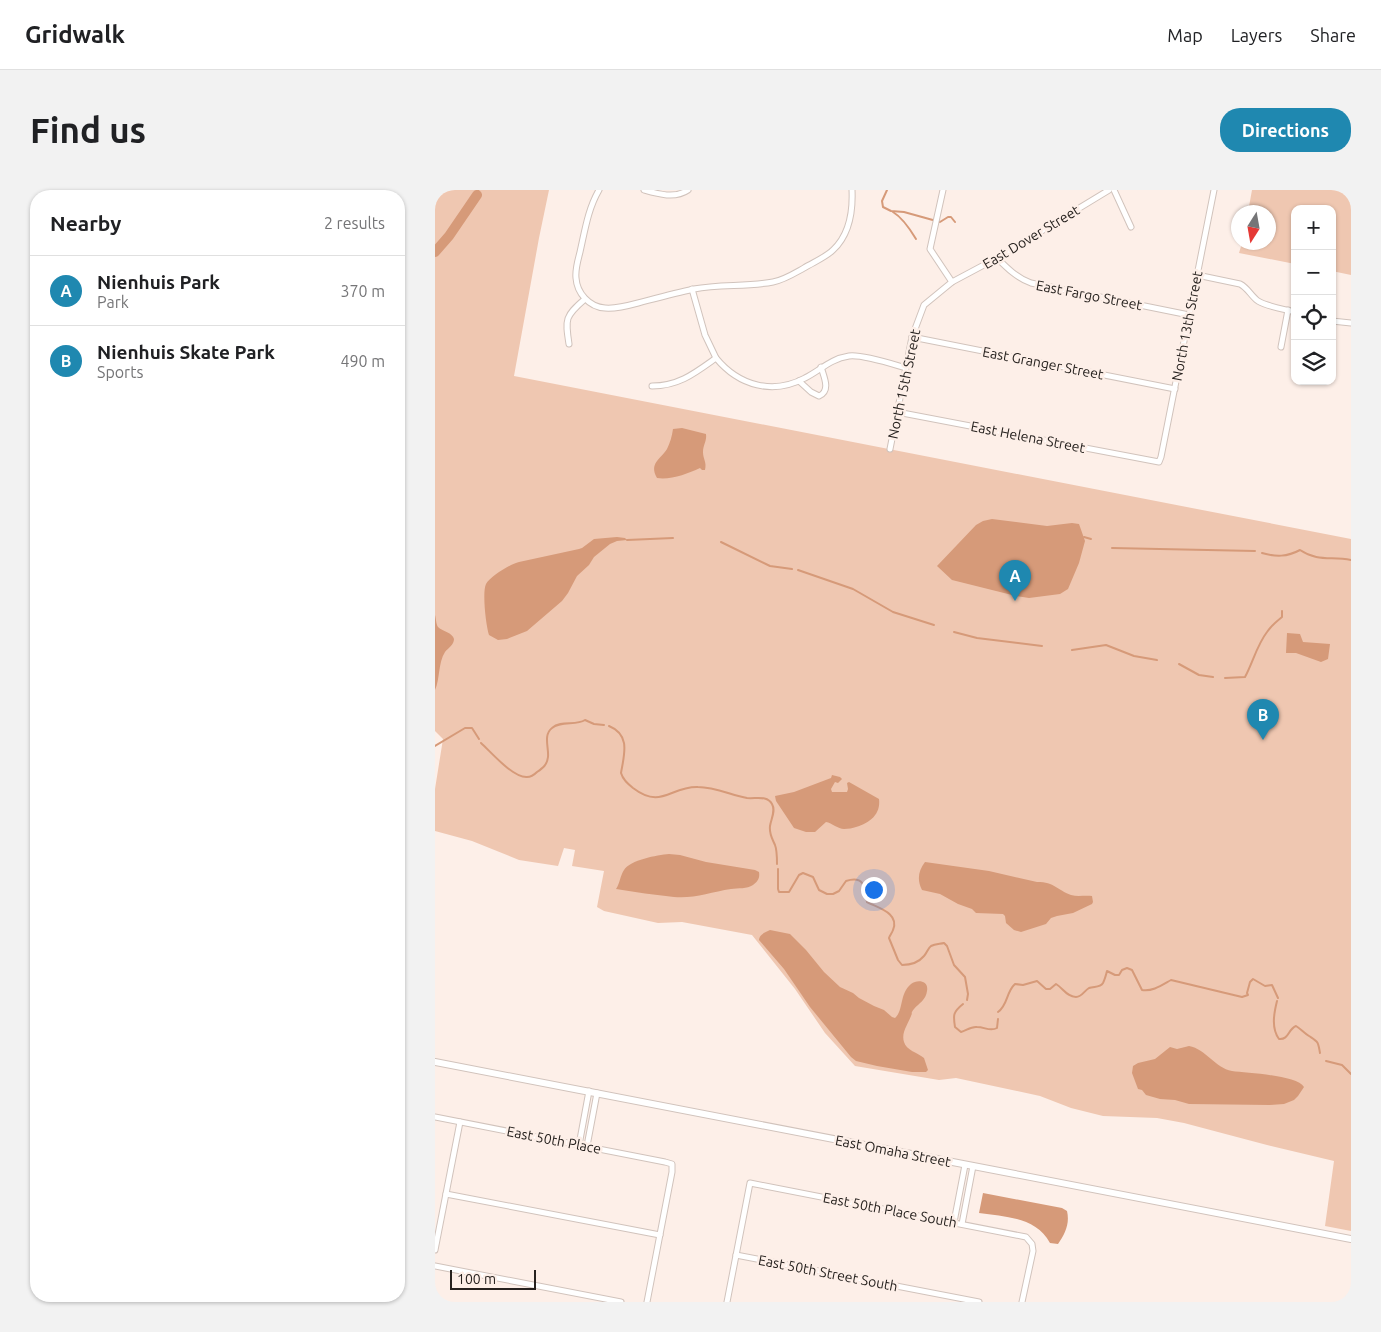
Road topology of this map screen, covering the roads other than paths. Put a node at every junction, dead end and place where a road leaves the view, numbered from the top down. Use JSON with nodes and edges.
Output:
{"nodes":[{"id":1,"x":599,"y":190,"type":"edge"},
{"id":2,"x":644,"y":190,"type":"edge"},
{"id":3,"x":688,"y":190,"type":"edge"},
{"id":4,"x":852,"y":190,"type":"edge"},
{"id":5,"x":943,"y":190,"type":"edge"},
{"id":6,"x":1109,"y":190,"type":"edge"},
{"id":7,"x":1114,"y":190,"type":"edge"},
{"id":8,"x":1213,"y":190,"type":"edge"},
{"id":9,"x":1131,"y":227,"type":"dead end"},
{"id":10,"x":997,"y":258,"type":"junction"},
{"id":11,"x":1197,"y":274,"type":"junction"},
{"id":12,"x":952,"y":282,"type":"junction"},
{"id":13,"x":692,"y":290,"type":"junction"},
{"id":14,"x":585,"y":299,"type":"junction"},
{"id":15,"x":1288,"y":310,"type":"junction"},
{"id":16,"x":1291,"y":311,"type":"edge"},
{"id":17,"x":1189,"y":314,"type":"junction"},
{"id":18,"x":1336,"y":321,"type":"edge"},
{"id":19,"x":1351,"y":323,"type":"edge"},
{"id":20,"x":911,"y":337,"type":"junction"},
{"id":21,"x":569,"y":344,"type":"dead end"},
{"id":22,"x":1281,"y":346,"type":"dead end"},
{"id":23,"x":716,"y":358,"type":"junction"},
{"id":24,"x":821,"y":368,"type":"junction"},
{"id":25,"x":905,"y":368,"type":"junction"},
{"id":26,"x":799,"y":381,"type":"junction"},
{"id":27,"x":652,"y":386,"type":"dead end"},
{"id":28,"x":1175,"y":389,"type":"junction"},
{"id":29,"x":897,"y":412,"type":"junction"},
{"id":30,"x":890,"y":449,"type":"dead end"},
{"id":31,"x":1159,"y":462,"type":"joint"},
{"id":32,"x":435,"y":1062,"type":"edge"},
{"id":33,"x":589,"y":1091,"type":"junction"},
{"id":34,"x":597,"y":1093,"type":"junction"},
{"id":35,"x":435,"y":1117,"type":"edge"},
{"id":36,"x":460,"y":1122,"type":"junction"},
{"id":37,"x":579,"y":1145,"type":"junction"},
{"id":38,"x":587,"y":1146,"type":"junction"},
{"id":39,"x":965,"y":1164,"type":"junction"},
{"id":40,"x":973,"y":1166,"type":"junction"},
{"id":41,"x":446,"y":1194,"type":"junction"},
{"id":42,"x":954,"y":1222,"type":"junction"},
{"id":43,"x":963,"y":1224,"type":"junction"},
{"id":44,"x":660,"y":1235,"type":"junction"},
{"id":45,"x":1351,"y":1240,"type":"edge"},
{"id":46,"x":435,"y":1250,"type":"edge"},
{"id":47,"x":736,"y":1255,"type":"junction"},
{"id":48,"x":435,"y":1266,"type":"edge"},
{"id":49,"x":621,"y":1302,"type":"edge"},
{"id":50,"x":647,"y":1302,"type":"edge"},
{"id":51,"x":727,"y":1302,"type":"edge"},
{"id":52,"x":979,"y":1302,"type":"edge"},
{"id":53,"x":1022,"y":1302,"type":"edge"}],
"edges":[{"from":1,"to":14,"type":"street"},
{"from":2,"to":3,"type":"street"},
{"from":4,"to":13,"type":"street"},
{"from":5,"to":12,"type":"street"},
{"from":6,"to":10,"type":"street","name":"East Dover Street"},
{"from":7,"to":9,"type":"street"},
{"from":8,"to":11,"type":"street","name":"North 13th Street"},
{"from":10,"to":12,"type":"street","name":"East Dover Street"},
{"from":10,"to":17,"type":"street","name":"East Fargo Street"},
{"from":11,"to":15,"type":"street"},
{"from":11,"to":17,"type":"street","name":"North 13th Street"},
{"from":12,"to":20,"type":"street","name":"North 15th Street"},
{"from":13,"to":14,"type":"street"},
{"from":13,"to":23,"type":"street"},
{"from":14,"to":21,"type":"street"},
{"from":15,"to":16,"type":"street"},
{"from":15,"to":22,"type":"street"},
{"from":17,"to":28,"type":"street","name":"North 13th Street"},
{"from":18,"to":19,"type":"street"},
{"from":20,"to":25,"type":"street","name":"North 15th Street"},
{"from":20,"to":28,"type":"street","name":"East Granger Street"},
{"from":23,"to":26,"type":"street"},
{"from":23,"to":27,"type":"street"},
{"from":24,"to":25,"type":"street"},
{"from":24,"to":26,"type":"street"},
{"from":24,"to":26,"type":"street"},
{"from":25,"to":29,"type":"street","name":"North 15th Street"},
{"from":28,"to":31,"type":"street","name":"North 13th Street"},
{"from":29,"to":30,"type":"street","name":"North 15th Street"},
{"from":29,"to":31,"type":"street","name":"East Helena Street"},
{"from":32,"to":33,"type":"street","name":"East Omaha Street"},
{"from":33,"to":34,"type":"street","name":"East Omaha Street"},
{"from":33,"to":37,"type":"street"},
{"from":34,"to":38,"type":"street"},
{"from":34,"to":39,"type":"street","name":"East Omaha Street"},
{"from":35,"to":36,"type":"street","name":"East 50th Place"},
{"from":36,"to":37,"type":"street","name":"East 50th Place"},
{"from":36,"to":41,"type":"street"},
{"from":37,"to":38,"type":"street","name":"East 50th Place"},
{"from":38,"to":44,"type":"street","name":"East 50th Place"},
{"from":39,"to":40,"type":"street","name":"East Omaha Street"},
{"from":39,"to":42,"type":"street"},
{"from":40,"to":43,"type":"street"},
{"from":40,"to":45,"type":"street","name":"East Omaha Street"},
{"from":41,"to":44,"type":"street"},
{"from":41,"to":46,"type":"street"},
{"from":42,"to":43,"type":"street","name":"East 50th Place South"},
{"from":42,"to":47,"type":"street","name":"East 50th Place South"},
{"from":43,"to":53,"type":"street","name":"East 50th Place South"},
{"from":44,"to":50,"type":"street"},
{"from":47,"to":51,"type":"street"},
{"from":47,"to":52,"type":"street","name":"East 50th Street South"},
{"from":48,"to":49,"type":"street"}]}
